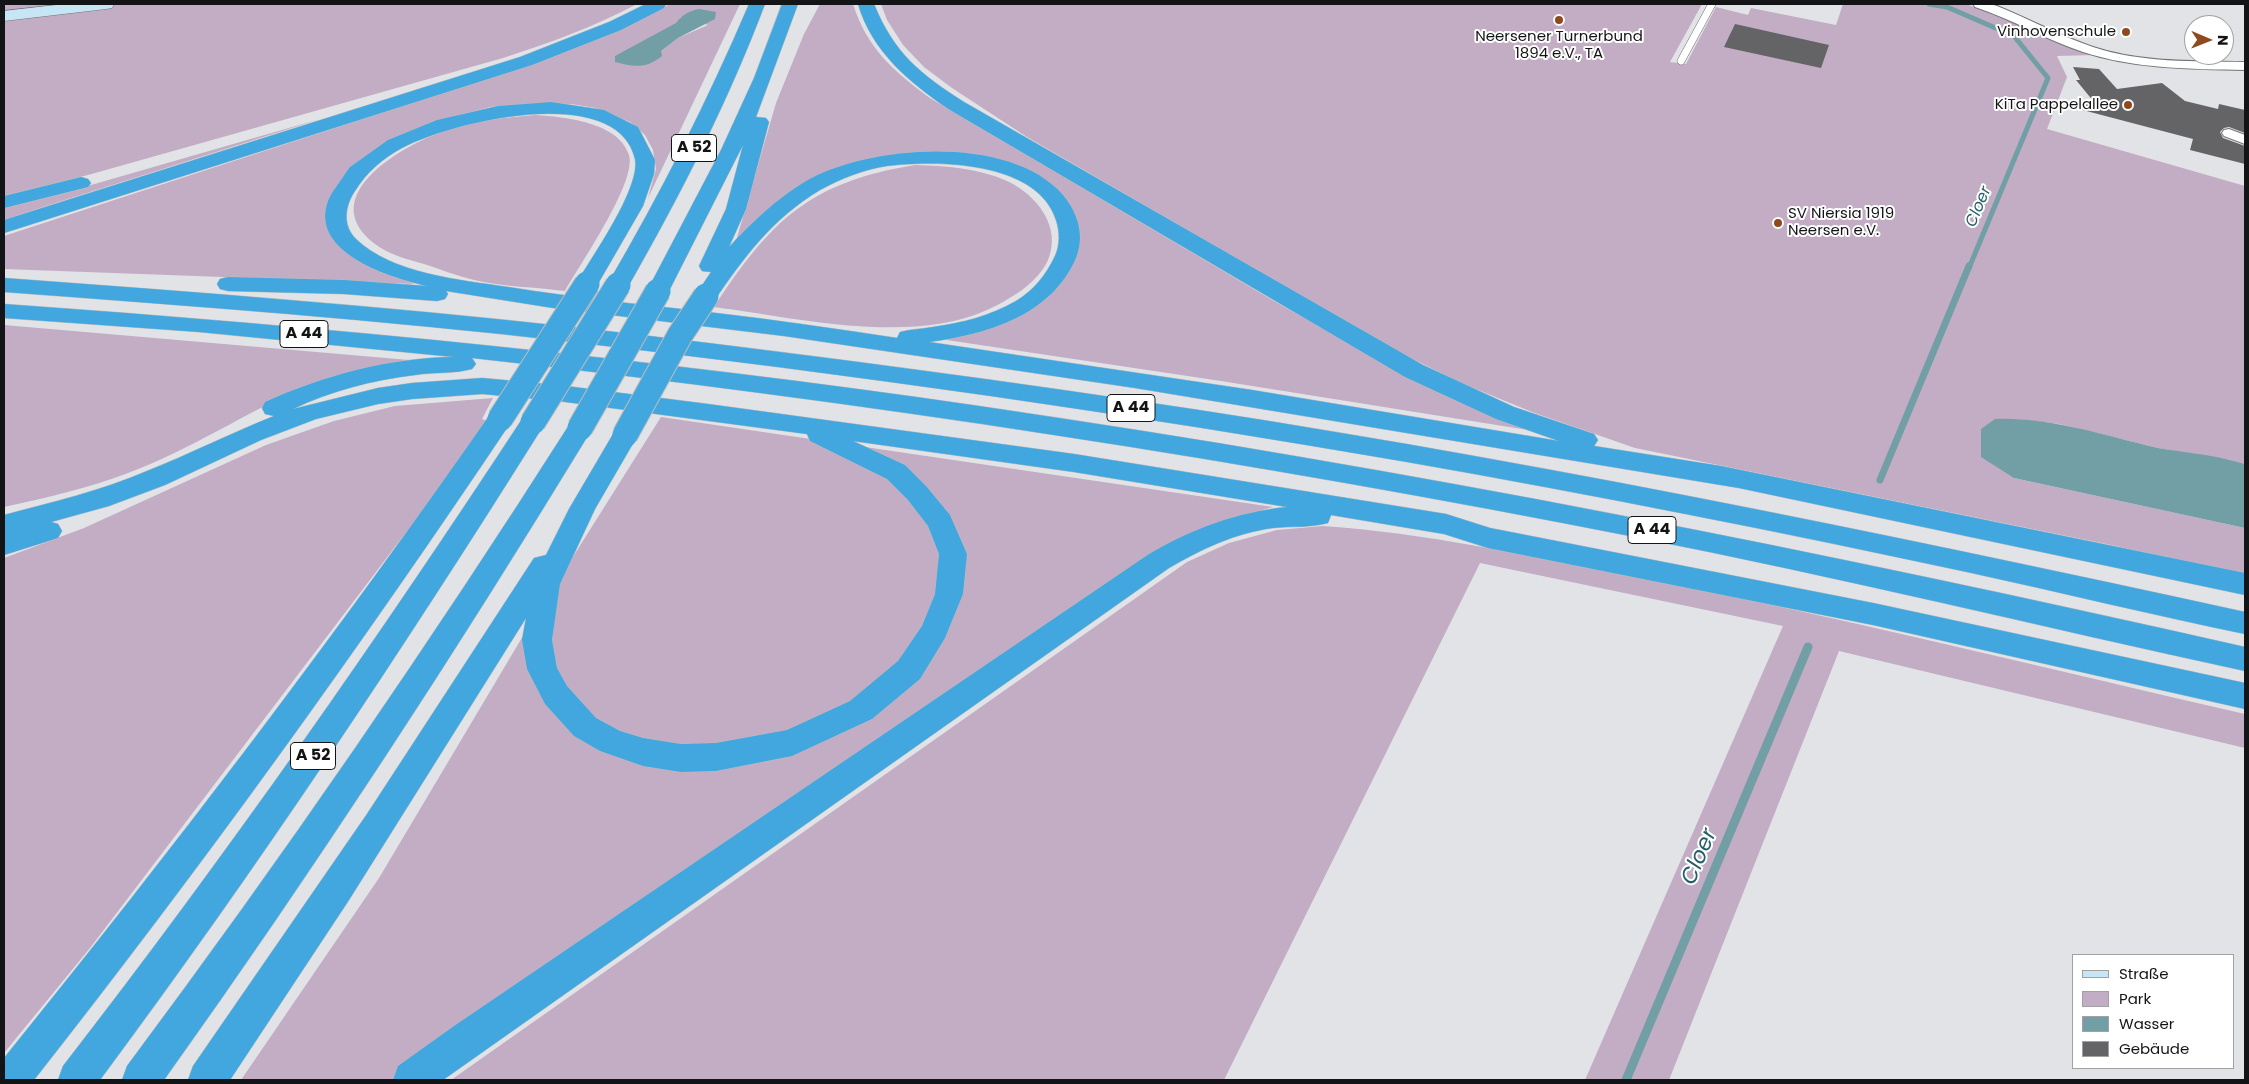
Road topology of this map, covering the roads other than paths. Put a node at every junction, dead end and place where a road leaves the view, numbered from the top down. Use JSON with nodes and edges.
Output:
{"nodes":[{"id":1,"x":106,"y":4,"type":"edge"},
{"id":2,"x":658,"y":4,"type":"edge"},
{"id":3,"x":757,"y":4,"type":"edge"},
{"id":4,"x":790,"y":4,"type":"edge"},
{"id":5,"x":866,"y":4,"type":"edge"},
{"id":6,"x":1712,"y":4,"type":"edge"},
{"id":7,"x":1979,"y":4,"type":"edge"},
{"id":8,"x":4,"y":16,"type":"edge"},
{"id":9,"x":589,"y":37,"type":"junction"},
{"id":10,"x":1680,"y":61,"type":"dead end"},
{"id":11,"x":2245,"y":66,"type":"edge"},
{"id":12,"x":764,"y":75,"type":"junction"},
{"id":13,"x":2229,"y":133,"type":"dead end"},
{"id":14,"x":2245,"y":140,"type":"edge"},
{"id":15,"x":104,"y":196,"type":"junction"},
{"id":16,"x":4,"y":202,"type":"edge"},
{"id":17,"x":4,"y":227,"type":"edge"},
{"id":18,"x":4,"y":233,"type":"edge"},
{"id":19,"x":4,"y":277,"type":"edge"},
{"id":20,"x":4,"y":285,"type":"edge"},
{"id":21,"x":701,"y":295,"type":"junction"},
{"id":22,"x":543,"y":301,"type":"junction"},
{"id":23,"x":4,"y":311,"type":"edge"},
{"id":24,"x":782,"y":329,"type":"junction"},
{"id":25,"x":603,"y":366,"type":"junction"},
{"id":26,"x":347,"y":404,"type":"junction"},
{"id":27,"x":794,"y":424,"type":"junction"},
{"id":28,"x":1738,"y":479,"type":"junction"},
{"id":29,"x":582,"y":509,"type":"junction"},
{"id":30,"x":4,"y":514,"type":"edge"},
{"id":31,"x":4,"y":524,"type":"edge"},
{"id":32,"x":1488,"y":538,"type":"junction"},
{"id":33,"x":4,"y":545,"type":"edge"},
{"id":34,"x":2245,"y":584,"type":"edge"},
{"id":35,"x":2245,"y":622,"type":"edge"},
{"id":36,"x":2245,"y":659,"type":"edge"},
{"id":37,"x":2245,"y":696,"type":"edge"},
{"id":38,"x":10,"y":1080,"type":"edge"},
{"id":39,"x":77,"y":1080,"type":"edge"},
{"id":40,"x":141,"y":1080,"type":"edge"},
{"id":41,"x":207,"y":1080,"type":"edge"},
{"id":42,"x":412,"y":1080,"type":"edge"}],
"edges":[{"from":1,"to":8,"type":"street"},
{"from":2,"to":9,"type":"highway"},
{"from":3,"to":39,"type":"highway","number":"A 52","bridge":true},
{"from":4,"to":12,"type":"highway","number":"A 52"},
{"from":5,"to":28,"type":"highway"},
{"from":6,"to":10,"type":"lane"},
{"from":7,"to":11,"type":"street"},
{"from":9,"to":15,"type":"highway"},
{"from":9,"to":16,"type":"highway"},
{"from":12,"to":21,"type":"highway"},
{"from":12,"to":40,"type":"highway","number":"A 52","bridge":true},
{"from":13,"to":14,"type":"street"},
{"from":15,"to":17,"type":"highway"},
{"from":15,"to":18,"type":"highway"},
{"from":19,"to":22,"type":"highway"},
{"from":20,"to":35,"type":"highway","number":"A 44"},
{"from":21,"to":24,"type":"highway"},
{"from":21,"to":29,"type":"highway","bridge":true},
{"from":22,"to":24,"type":"highway"},
{"from":22,"to":38,"type":"highway","bridge":true},
{"from":23,"to":25,"type":"highway","number":"A 44"},
{"from":24,"to":28,"type":"highway"},
{"from":25,"to":30,"type":"highway"},
{"from":25,"to":36,"type":"highway","number":"A 44"},
{"from":26,"to":27,"type":"highway"},
{"from":26,"to":31,"type":"highway"},
{"from":26,"to":33,"type":"highway"},
{"from":27,"to":29,"type":"highway"},
{"from":27,"to":32,"type":"highway"},
{"from":28,"to":34,"type":"highway"},
{"from":29,"to":41,"type":"highway"},
{"from":32,"to":37,"type":"highway"},
{"from":32,"to":42,"type":"highway"}]}
